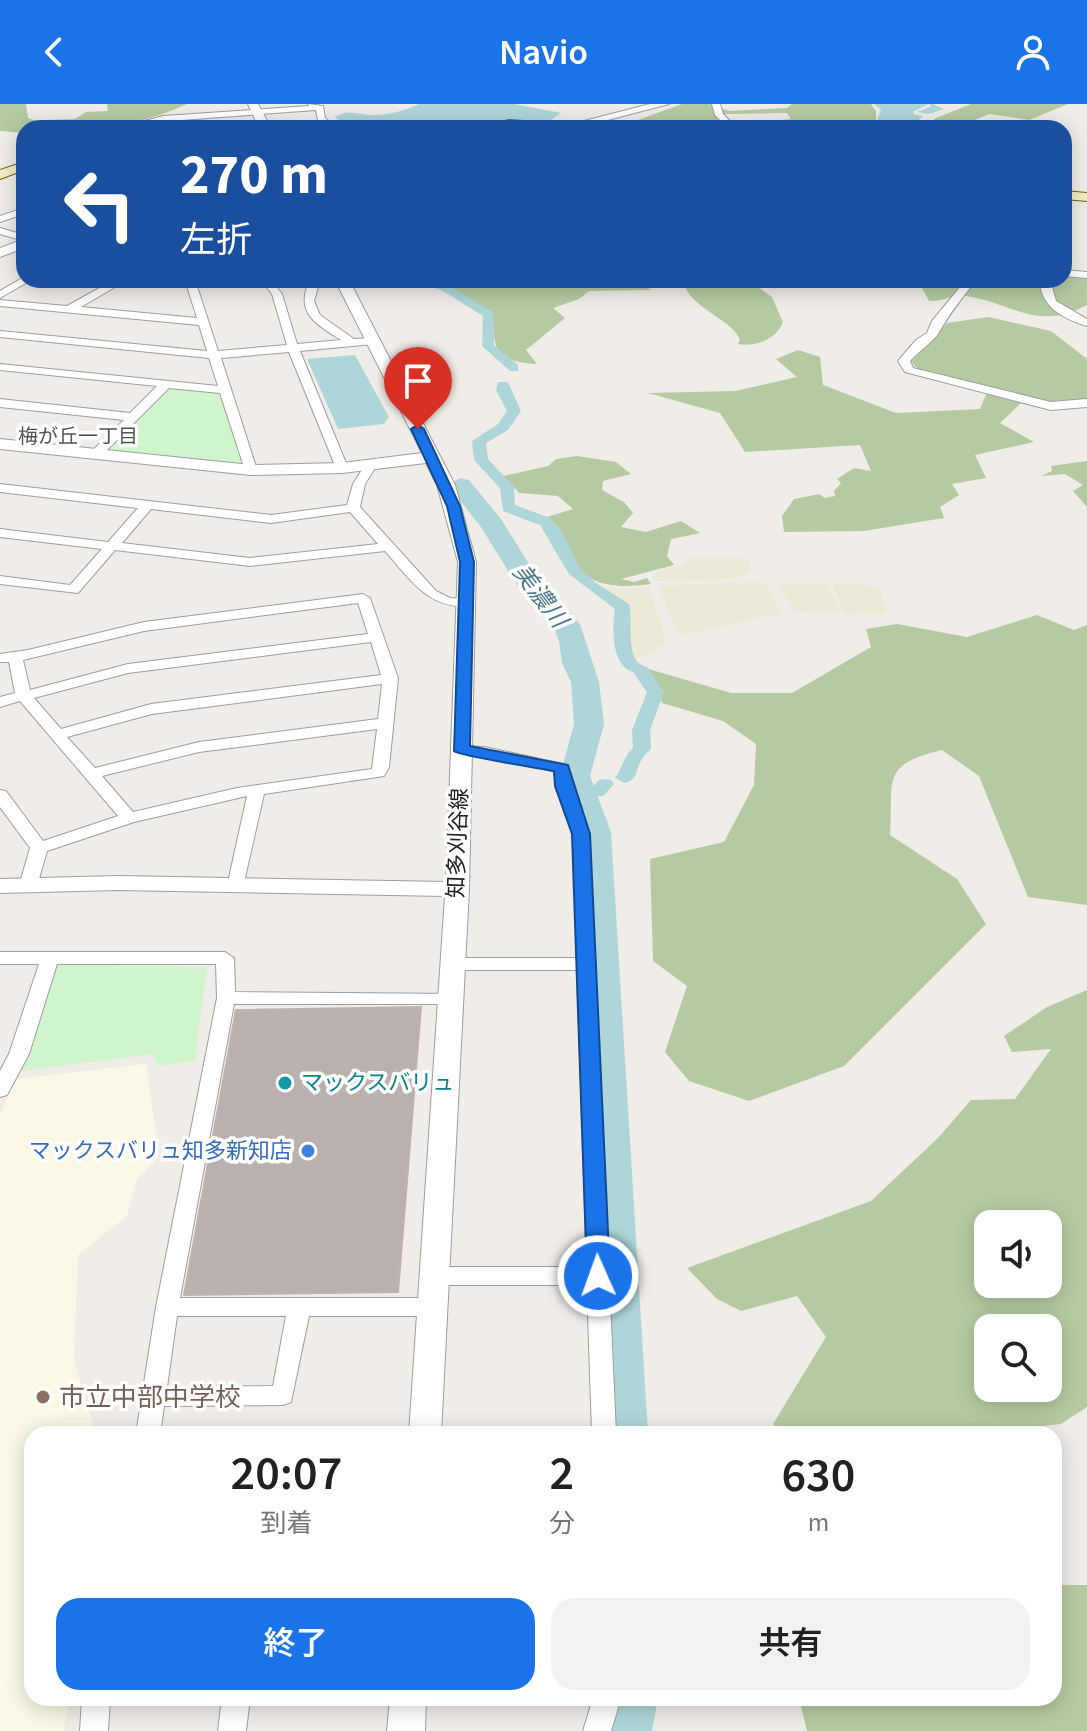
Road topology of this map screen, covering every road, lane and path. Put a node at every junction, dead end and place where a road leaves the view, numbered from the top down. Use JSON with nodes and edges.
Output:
{"nodes":[{"id":1,"x":196,"y":104,"type":"edge"},
{"id":2,"x":664,"y":104,"type":"edge"},
{"id":3,"x":318,"y":106,"type":"edge"},
{"id":4,"x":255,"y":108,"type":"edge"},
{"id":5,"x":201,"y":116,"type":"junction"},
{"id":6,"x":163,"y":119,"type":"joint"},
{"id":7,"x":159,"y":120,"type":"edge"},
{"id":8,"x":597,"y":120,"type":"edge"},
{"id":9,"x":108,"y":288,"type":"edge"},
{"id":10,"x":193,"y":288,"type":"edge"},
{"id":11,"x":272,"y":288,"type":"edge"},
{"id":12,"x":312,"y":288,"type":"edge"},
{"id":13,"x":346,"y":288,"type":"edge"},
{"id":14,"x":964,"y":288,"type":"edge"},
{"id":15,"x":1046,"y":288,"type":"edge"},
{"id":16,"x":0,"y":303,"type":"edge"},
{"id":17,"x":68,"y":310,"type":"junction"},
{"id":18,"x":204,"y":322,"type":"junction"},
{"id":19,"x":1087,"y":323,"type":"edge"},
{"id":20,"x":0,"y":334,"type":"edge"},
{"id":21,"x":373,"y":341,"type":"junction"},
{"id":22,"x":351,"y":342,"type":"junction"},
{"id":23,"x":293,"y":348,"type":"junction"},
{"id":24,"x":214,"y":355,"type":"junction"},
{"id":25,"x":0,"y":367,"type":"edge"},
{"id":26,"x":166,"y":384,"type":"junction"},
{"id":27,"x":226,"y":390,"type":"junction"},
{"id":28,"x":0,"y":403,"type":"edge"},
{"id":29,"x":1087,"y":403,"type":"edge"},
{"id":30,"x":133,"y":417,"type":"junction"},
{"id":31,"x":2,"y":447,"type":"edge"},
{"id":32,"x":97,"y":453,"type":"junction"},
{"id":33,"x":432,"y":457,"type":"junction"},
{"id":34,"x":371,"y":465,"type":"junction"},
{"id":35,"x":342,"y":468,"type":"junction"},
{"id":36,"x":251,"y":470,"type":"junction"},
{"id":37,"x":0,"y":488,"type":"edge"},
{"id":38,"x":148,"y":505,"type":"junction"},
{"id":39,"x":353,"y":508,"type":"junction"},
{"id":40,"x":0,"y":533,"type":"edge"},
{"id":41,"x":111,"y":546,"type":"junction"},
{"id":42,"x":385,"y":547,"type":"junction"},
{"id":43,"x":0,"y":580,"type":"edge"},
{"id":44,"x":468,"y":602,"type":"junction"},
{"id":45,"x":376,"y":637,"type":"junction"},
{"id":46,"x":8,"y":657,"type":"edge"},
{"id":47,"x":390,"y":678,"type":"junction"},
{"id":48,"x":23,"y":695,"type":"junction"},
{"id":49,"x":0,"y":702,"type":"edge"},
{"id":50,"x":386,"y":723,"type":"junction"},
{"id":51,"x":56,"y":735,"type":"junction"},
{"id":52,"x":462,"y":751,"type":"junction"},
{"id":53,"x":89,"y":775,"type":"junction"},
{"id":54,"x":257,"y":790,"type":"junction"},
{"id":55,"x":2,"y":801,"type":"edge"},
{"id":56,"x":129,"y":818,"type":"junction"},
{"id":57,"x":39,"y":848,"type":"junction"},
{"id":58,"x":0,"y":886,"type":"edge"},
{"id":59,"x":28,"y":886,"type":"junction"},
{"id":60,"x":236,"y":887,"type":"junction"},
{"id":61,"x":457,"y":889,"type":"junction"},
{"id":62,"x":50,"y":957,"type":"junction"},
{"id":63,"x":0,"y":958,"type":"edge"},
{"id":64,"x":452,"y":964,"type":"junction"},
{"id":65,"x":587,"y":964,"type":"junction"},
{"id":66,"x":226,"y":998,"type":"junction"},
{"id":67,"x":451,"y":998,"type":"junction"},
{"id":68,"x":0,"y":1090,"type":"edge"},
{"id":69,"x":436,"y":1276,"type":"junction"},
{"id":70,"x":598,"y":1276,"type":"junction"},
{"id":71,"x":299,"y":1306,"type":"junction"},
{"id":72,"x":167,"y":1307,"type":"junction"},
{"id":73,"x":432,"y":1307,"type":"junction"},
{"id":74,"x":154,"y":1397,"type":"junction"},
{"id":75,"x":149,"y":1426,"type":"edge"},
{"id":76,"x":425,"y":1426,"type":"edge"},
{"id":77,"x":604,"y":1426,"type":"edge"},
{"id":78,"x":96,"y":1706,"type":"edge"},
{"id":79,"x":235,"y":1706,"type":"edge"},
{"id":80,"x":408,"y":1706,"type":"edge"},
{"id":81,"x":605,"y":1706,"type":"edge"},
{"id":82,"x":94,"y":1731,"type":"edge"},
{"id":83,"x":232,"y":1731,"type":"edge"},
{"id":84,"x":406,"y":1731,"type":"edge"},
{"id":85,"x":597,"y":1731,"type":"edge"}],
"edges":[{"from":1,"to":5,"type":"street"},
{"from":2,"to":8,"type":"street"},
{"from":3,"to":4,"type":"street"},
{"from":4,"to":5,"type":"street"},
{"from":5,"to":6,"type":"street"},
{"from":6,"to":7,"type":"street"},
{"from":9,"to":17,"type":"street"},
{"from":10,"to":18,"type":"street"},
{"from":11,"to":23,"type":"street"},
{"from":12,"to":22,"type":"street"},
{"from":13,"to":21,"type":"street","name":"知多刈谷線"},
{"from":14,"to":29,"type":"street"},
{"from":15,"to":19,"type":"street"},
{"from":16,"to":17,"type":"street"},
{"from":17,"to":18,"type":"street"},
{"from":18,"to":24,"type":"street"},
{"from":20,"to":24,"type":"street"},
{"from":21,"to":22,"type":"street"},
{"from":21,"to":33,"type":"street","name":"知多刈谷線"},
{"from":22,"to":23,"type":"street"},
{"from":23,"to":24,"type":"street"},
{"from":23,"to":35,"type":"street"},
{"from":24,"to":27,"type":"street"},
{"from":25,"to":26,"type":"street"},
{"from":26,"to":27,"type":"street"},
{"from":26,"to":30,"type":"street"},
{"from":27,"to":36,"type":"street"},
{"from":28,"to":30,"type":"street"},
{"from":30,"to":32,"type":"street"},
{"from":31,"to":32,"type":"street"},
{"from":32,"to":36,"type":"street"},
{"from":33,"to":34,"type":"street"},
{"from":33,"to":44,"type":"street","name":"知多刈谷線"},
{"from":34,"to":35,"type":"street"},
{"from":34,"to":39,"type":"street"},
{"from":35,"to":36,"type":"street"},
{"from":37,"to":38,"type":"street"},
{"from":38,"to":39,"type":"street"},
{"from":38,"to":41,"type":"street"},
{"from":39,"to":42,"type":"street"},
{"from":40,"to":41,"type":"street"},
{"from":41,"to":42,"type":"street"},
{"from":41,"to":43,"type":"street"},
{"from":42,"to":44,"type":"street"},
{"from":44,"to":52,"type":"street","name":"知多刈谷線"},
{"from":45,"to":46,"type":"street"},
{"from":45,"to":47,"type":"street"},
{"from":45,"to":48,"type":"street"},
{"from":46,"to":48,"type":"street"},
{"from":47,"to":50,"type":"street"},
{"from":47,"to":51,"type":"street"},
{"from":48,"to":49,"type":"street"},
{"from":48,"to":51,"type":"street"},
{"from":50,"to":53,"type":"street"},
{"from":50,"to":54,"type":"street"},
{"from":51,"to":53,"type":"street"},
{"from":52,"to":61,"type":"street","name":"知多刈谷線"},
{"from":52,"to":65,"type":"street"},
{"from":53,"to":56,"type":"street"},
{"from":54,"to":56,"type":"street"},
{"from":54,"to":60,"type":"street"},
{"from":55,"to":57,"type":"street"},
{"from":56,"to":57,"type":"street"},
{"from":57,"to":59,"type":"street"},
{"from":58,"to":59,"type":"street"},
{"from":59,"to":60,"type":"street"},
{"from":60,"to":61,"type":"street"},
{"from":61,"to":64,"type":"street","name":"知多刈谷線"},
{"from":62,"to":63,"type":"street"},
{"from":62,"to":66,"type":"street"},
{"from":62,"to":68,"type":"street"},
{"from":64,"to":65,"type":"street"},
{"from":64,"to":67,"type":"street","name":"知多刈谷線"},
{"from":65,"to":70,"type":"street"},
{"from":66,"to":67,"type":"street"},
{"from":66,"to":72,"type":"street"},
{"from":67,"to":69,"type":"street","name":"知多刈谷線"},
{"from":69,"to":70,"type":"street"},
{"from":69,"to":73,"type":"street","name":"知多刈谷線"},
{"from":70,"to":77,"type":"street"},
{"from":71,"to":72,"type":"street"},
{"from":71,"to":73,"type":"street"},
{"from":71,"to":74,"type":"street"},
{"from":72,"to":74,"type":"street"},
{"from":73,"to":76,"type":"street","name":"知多刈谷線"},
{"from":74,"to":75,"type":"street"},
{"from":78,"to":82,"type":"street"},
{"from":79,"to":83,"type":"street"},
{"from":80,"to":84,"type":"street"},
{"from":81,"to":85,"type":"street"}]}
